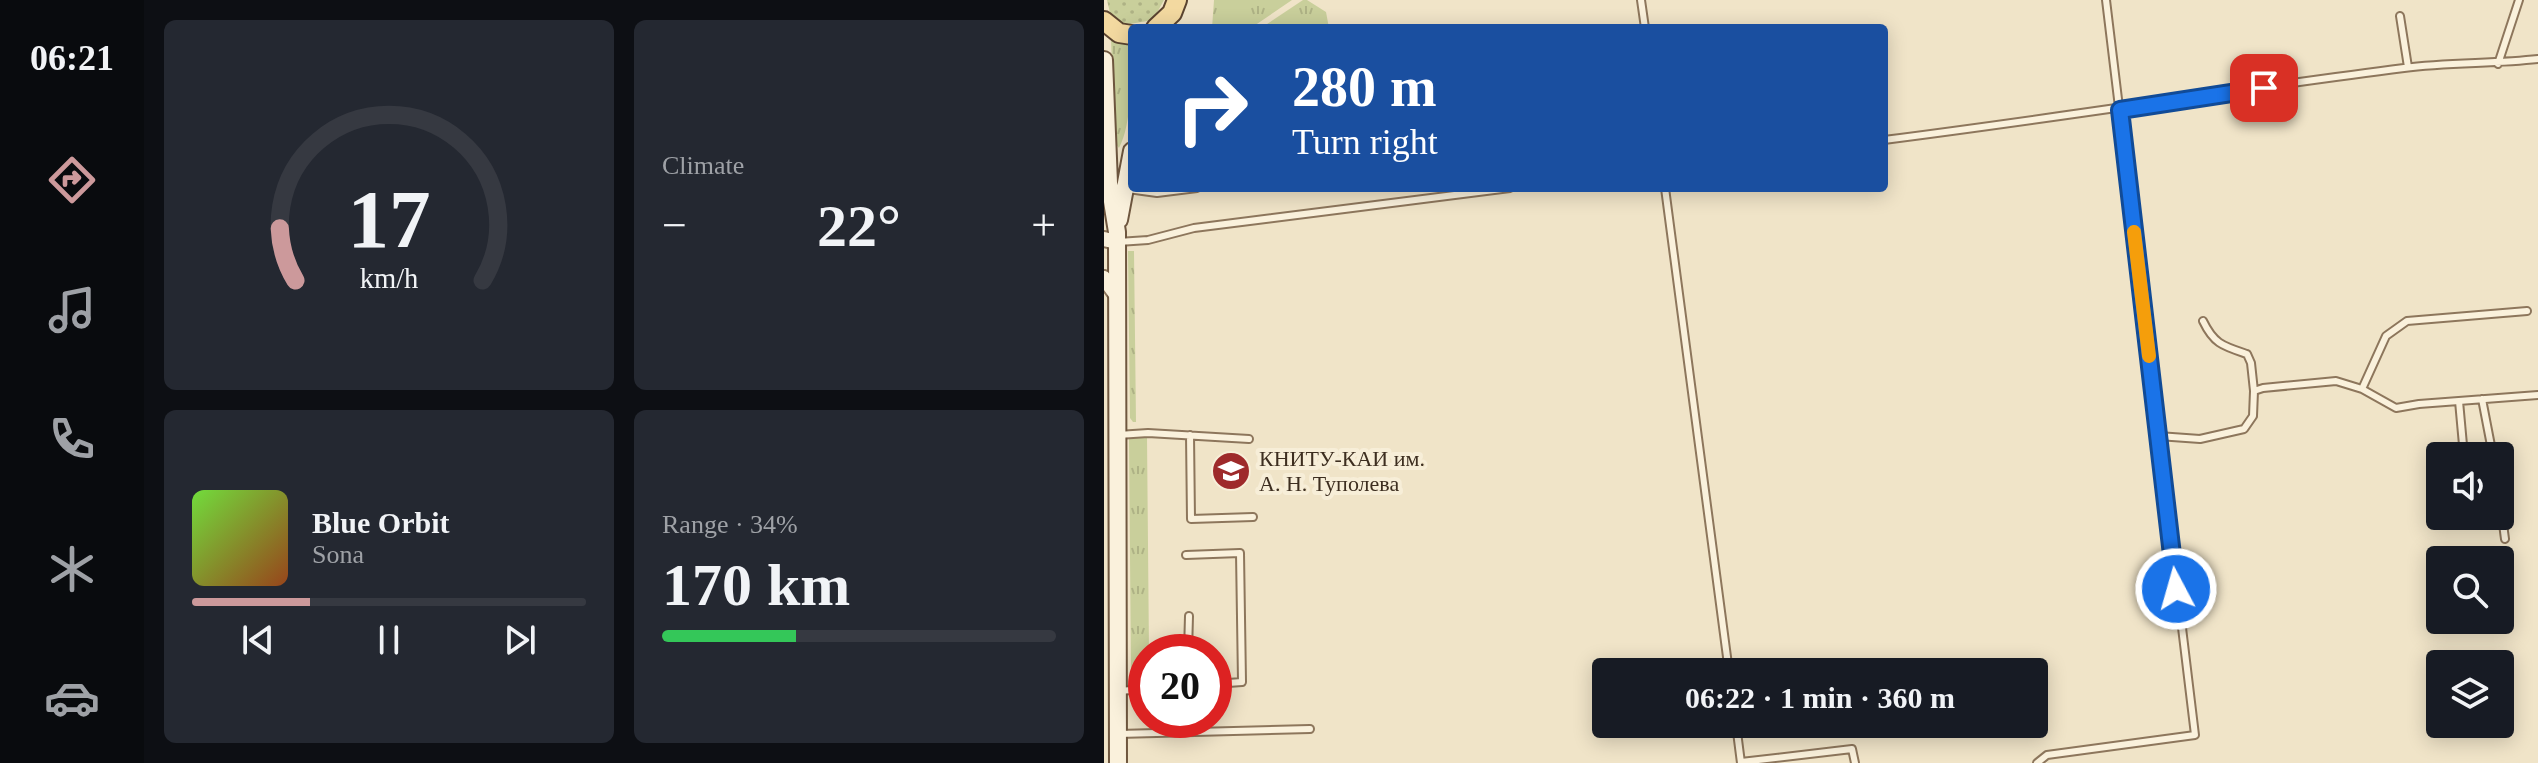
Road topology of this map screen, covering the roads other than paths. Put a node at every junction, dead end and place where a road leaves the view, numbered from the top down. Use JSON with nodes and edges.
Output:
{"nodes":[{"id":1,"x":1641,"y":0,"type":"edge"},
{"id":2,"x":2106,"y":0,"type":"edge"},
{"id":3,"x":2519,"y":0,"type":"edge"},
{"id":4,"x":2400,"y":16,"type":"dead end"},
{"id":5,"x":1104,"y":21,"type":"edge"},
{"id":6,"x":1644,"y":24,"type":"edge"},
{"id":7,"x":1128,"y":34,"type":"edge"},
{"id":8,"x":2538,"y":59,"type":"edge"},
{"id":9,"x":1104,"y":60,"type":"edge"},
{"id":10,"x":2498,"y":64,"type":"junction"},
{"id":11,"x":2408,"y":67,"type":"junction"},
{"id":12,"x":2120,"y":110,"type":"junction"},
{"id":13,"x":1888,"y":139,"type":"edge"},
{"id":14,"x":1128,"y":159,"type":"edge"},
{"id":15,"x":1165,"y":192,"type":"edge"},
{"id":16,"x":1478,"y":192,"type":"edge"},
{"id":17,"x":1666,"y":192,"type":"edge"},
{"id":18,"x":1110,"y":195,"type":"edge"},
{"id":19,"x":1112,"y":238,"type":"edge"},
{"id":20,"x":1104,"y":278,"type":"edge"},
{"id":21,"x":1117,"y":296,"type":"junction"},
{"id":22,"x":2527,"y":311,"type":"dead end"},
{"id":23,"x":2203,"y":321,"type":"dead end"},
{"id":24,"x":2362,"y":389,"type":"junction"},
{"id":25,"x":2254,"y":391,"type":"junction"},
{"id":26,"x":2538,"y":395,"type":"edge"},
{"id":27,"x":2482,"y":399,"type":"junction"},
{"id":28,"x":2459,"y":401,"type":"junction"},
{"id":29,"x":1118,"y":435,"type":"junction"},
{"id":30,"x":1190,"y":435,"type":"junction"},
{"id":31,"x":2158,"y":436,"type":"junction"},
{"id":32,"x":1249,"y":439,"type":"dead end"},
{"id":33,"x":2463,"y":442,"type":"edge"},
{"id":34,"x":2490,"y":442,"type":"edge"},
{"id":35,"x":1253,"y":517,"type":"dead end"},
{"id":36,"x":2504,"y":530,"type":"edge"},
{"id":37,"x":2505,"y":539,"type":"dead end"},
{"id":38,"x":1186,"y":555,"type":"dead end"},
{"id":39,"x":1189,"y":616,"type":"dead end"},
{"id":40,"x":1188,"y":634,"type":"edge"},
{"id":41,"x":1727,"y":658,"type":"edge"},
{"id":42,"x":1232,"y":683,"type":"edge"},
{"id":43,"x":1128,"y":690,"type":"edge"},
{"id":44,"x":1118,"y":691,"type":"junction"},
{"id":45,"x":1310,"y":729,"type":"dead end"},
{"id":46,"x":1118,"y":734,"type":"junction"},
{"id":47,"x":1738,"y":738,"type":"edge"},
{"id":48,"x":1741,"y":762,"type":"edge"},
{"id":49,"x":1118,"y":763,"type":"edge"},
{"id":50,"x":1855,"y":763,"type":"edge"},
{"id":51,"x":2037,"y":763,"type":"edge"}],
"edges":[{"from":1,"to":6,"type":"lane"},
{"from":2,"to":12,"type":"lane"},
{"from":3,"to":10,"type":"lane"},
{"from":4,"to":11,"type":"lane"},
{"from":5,"to":7,"type":"main road"},
{"from":8,"to":10,"type":"lane"},
{"from":9,"to":18,"type":"main road"},
{"from":10,"to":11,"type":"lane"},
{"from":11,"to":12,"type":"lane"},
{"from":12,"to":13,"type":"lane"},
{"from":12,"to":31,"type":"lane"},
{"from":14,"to":18,"type":"main road"},
{"from":15,"to":18,"type":"lane"},
{"from":16,"to":19,"type":"lane"},
{"from":17,"to":41,"type":"lane"},
{"from":18,"to":19,"type":"main road"},
{"from":19,"to":21,"type":"main road"},
{"from":20,"to":21,"type":"street"},
{"from":21,"to":29,"type":"main road"},
{"from":22,"to":24,"type":"lane"},
{"from":23,"to":25,"type":"lane"},
{"from":24,"to":25,"type":"lane"},
{"from":24,"to":28,"type":"lane"},
{"from":25,"to":31,"type":"lane"},
{"from":26,"to":27,"type":"lane"},
{"from":27,"to":28,"type":"lane"},
{"from":27,"to":34,"type":"lane"},
{"from":28,"to":33,"type":"lane"},
{"from":29,"to":30,"type":"lane"},
{"from":29,"to":44,"type":"main road"},
{"from":30,"to":32,"type":"lane"},
{"from":30,"to":35,"type":"lane"},
{"from":31,"to":51,"type":"lane"},
{"from":36,"to":37,"type":"lane"},
{"from":38,"to":42,"type":"lane"},
{"from":39,"to":40,"type":"lane"},
{"from":43,"to":44,"type":"lane"},
{"from":44,"to":46,"type":"main road"},
{"from":45,"to":46,"type":"lane"},
{"from":46,"to":49,"type":"main road"},
{"from":47,"to":48,"type":"lane"},
{"from":48,"to":50,"type":"lane"}]}
